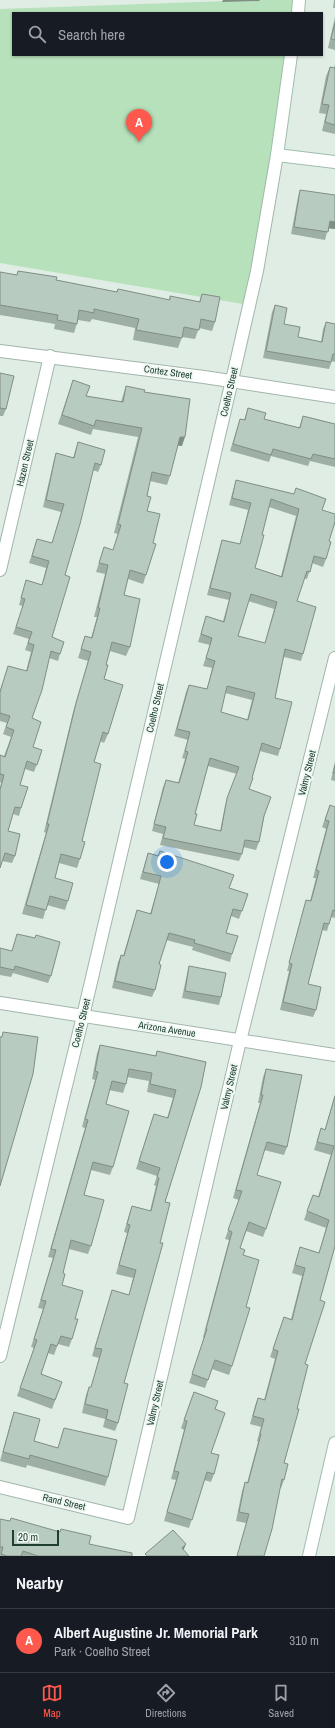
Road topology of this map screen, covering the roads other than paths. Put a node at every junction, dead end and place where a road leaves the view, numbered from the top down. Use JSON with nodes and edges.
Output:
{"nodes":[{"id":1,"x":300,"y":0,"type":"edge"},
{"id":2,"x":298,"y":12,"type":"edge"},
{"id":3,"x":291,"y":56,"type":"edge"},
{"id":4,"x":276,"y":154,"type":"junction"},
{"id":5,"x":335,"y":162,"type":"edge"},
{"id":6,"x":0,"y":351,"type":"edge"},
{"id":7,"x":50,"y":356,"type":"junction"},
{"id":8,"x":232,"y":381,"type":"junction"},
{"id":9,"x":335,"y":397,"type":"edge"},
{"id":10,"x":0,"y":570,"type":"edge"},
{"id":11,"x":335,"y":658,"type":"edge"},
{"id":12,"x":0,"y":1003,"type":"edge"},
{"id":13,"x":83,"y":1016,"type":"junction"},
{"id":14,"x":240,"y":1041,"type":"junction"},
{"id":15,"x":335,"y":1056,"type":"edge"},
{"id":16,"x":0,"y":1356,"type":"edge"},
{"id":17,"x":335,"y":1443,"type":"edge"},
{"id":18,"x":0,"y":1487,"type":"edge"},
{"id":19,"x":128,"y":1518,"type":"joint"},
{"id":20,"x":309,"y":1556,"type":"edge"}],
"edges":[{"from":1,"to":2,"type":"street"},
{"from":3,"to":4,"type":"street","name":"Coelho Street"},
{"from":4,"to":5,"type":"street"},
{"from":4,"to":8,"type":"street","name":"Coelho Street"},
{"from":6,"to":7,"type":"street","name":"Cortez Street"},
{"from":7,"to":8,"type":"street","name":"Cortez Street"},
{"from":7,"to":10,"type":"street","name":"Hazen Street"},
{"from":8,"to":9,"type":"street","name":"Cortez Street"},
{"from":8,"to":13,"type":"street","name":"Coelho Street"},
{"from":11,"to":14,"type":"street","name":"Valmy Street"},
{"from":12,"to":13,"type":"street","name":"Arizona Avenue"},
{"from":13,"to":14,"type":"street","name":"Arizona Avenue"},
{"from":13,"to":16,"type":"street","name":"Coelho Street"},
{"from":14,"to":15,"type":"street","name":"Arizona Avenue"},
{"from":14,"to":19,"type":"street","name":"Valmy Street"},
{"from":17,"to":20,"type":"street"},
{"from":18,"to":19,"type":"street","name":"Rand Street"}]}
